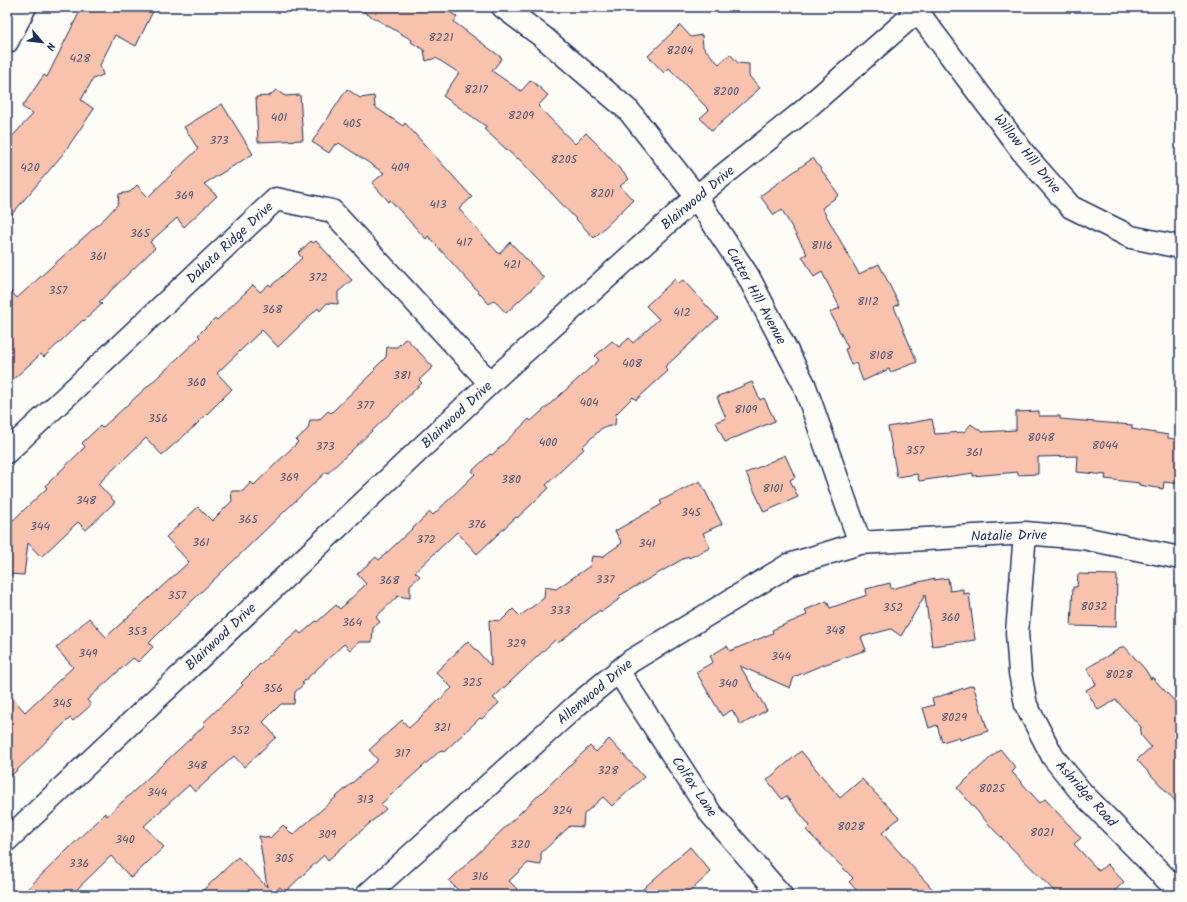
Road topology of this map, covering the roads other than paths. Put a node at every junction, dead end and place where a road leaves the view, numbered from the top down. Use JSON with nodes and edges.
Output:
{"nodes":[{"id":1,"x":26,"y":7,"type":"edge"},
{"id":2,"x":503,"y":7,"type":"edge"},
{"id":3,"x":918,"y":8,"type":"edge"},
{"id":4,"x":7,"y":42,"type":"edge"},
{"id":5,"x":696,"y":197,"type":"junction"},
{"id":6,"x":1180,"y":247,"type":"edge"},
{"id":7,"x":490,"y":383,"type":"junction"},
{"id":8,"x":7,"y":452,"type":"edge"},
{"id":9,"x":1025,"y":533,"type":"junction"},
{"id":10,"x":860,"y":543,"type":"junction"},
{"id":11,"x":1180,"y":558,"type":"edge"},
{"id":12,"x":618,"y":671,"type":"junction"},
{"id":13,"x":7,"y":840,"type":"edge"},
{"id":14,"x":1180,"y":893,"type":"edge"},
{"id":15,"x":367,"y":895,"type":"edge"},
{"id":16,"x":782,"y":895,"type":"edge"}],
"edges":[{"from":1,"to":4,"type":"street"},
{"from":2,"to":5,"type":"street","name":"Cutter Hill Avenue"},
{"from":3,"to":5,"type":"street","name":"Blairwood Drive"},
{"from":3,"to":6,"type":"street","name":"Willow Hill Drive"},
{"from":5,"to":7,"type":"street","name":"Blairwood Drive"},
{"from":5,"to":10,"type":"street","name":"Cutter Hill Avenue"},
{"from":7,"to":8,"type":"street","name":"Dakota Ridge Drive"},
{"from":7,"to":13,"type":"street","name":"Blairwood Drive"},
{"from":9,"to":10,"type":"street","name":"Natalie Drive"},
{"from":9,"to":11,"type":"street","name":"Natalie Drive"},
{"from":9,"to":14,"type":"street","name":"Ashridge Road"},
{"from":10,"to":12,"type":"street","name":"Allenwood Drive"},
{"from":12,"to":15,"type":"street","name":"Allenwood Drive"},
{"from":12,"to":16,"type":"street","name":"Colfax Lane"}]}
